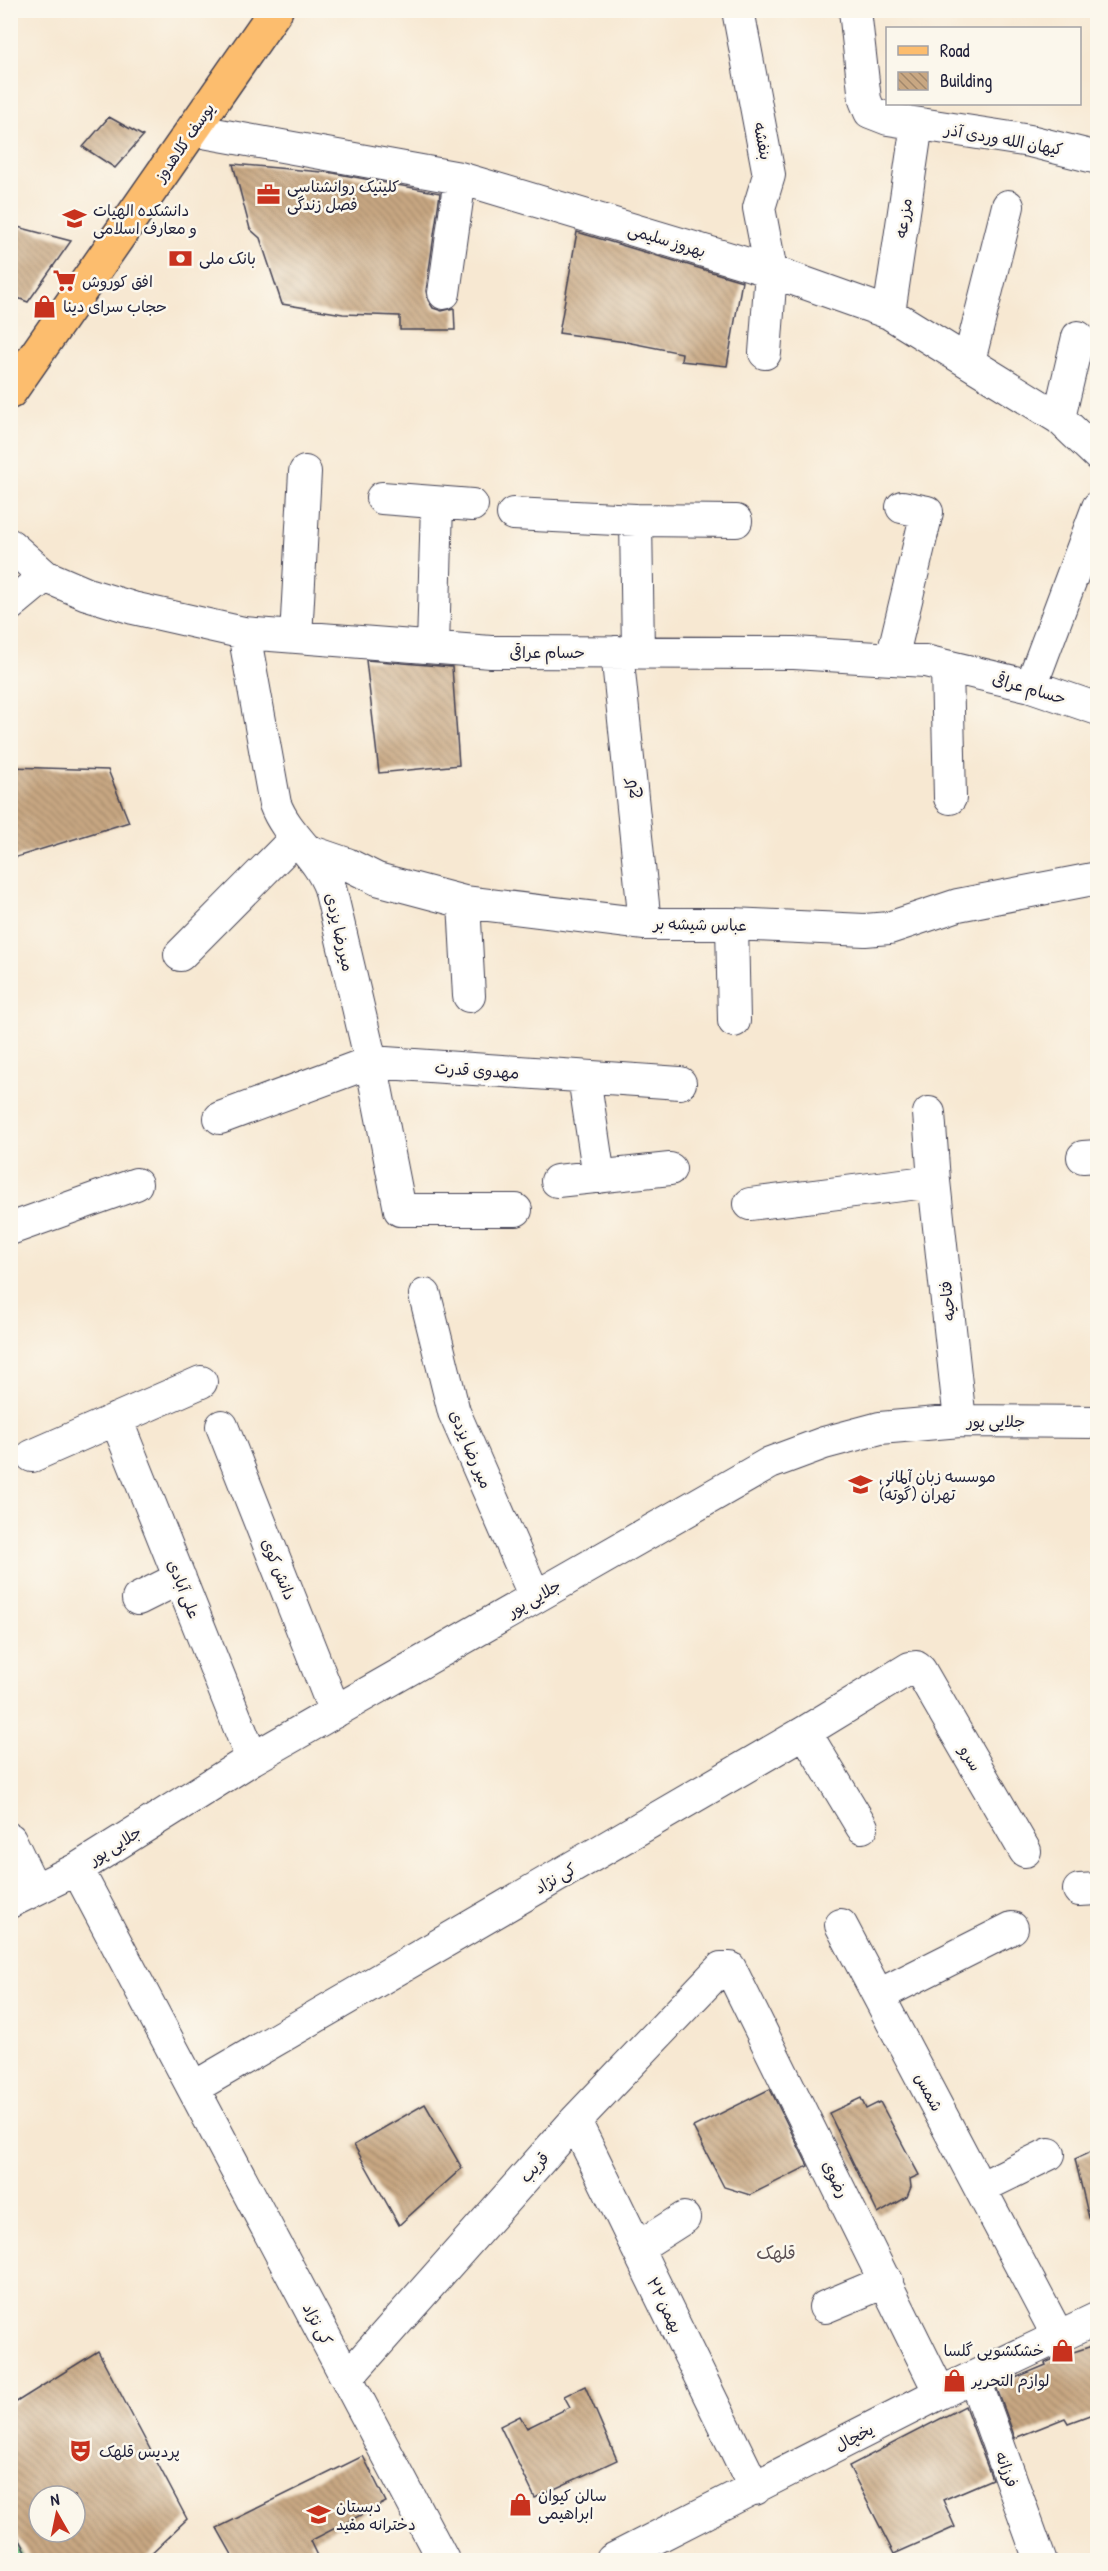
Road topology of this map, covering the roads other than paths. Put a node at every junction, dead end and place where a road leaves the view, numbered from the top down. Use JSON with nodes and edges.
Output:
{"nodes":[{"id":1,"x":276,"y":10,"type":"edge"},
{"id":2,"x":738,"y":10,"type":"edge"},
{"id":3,"x":855,"y":10,"type":"edge"},
{"id":4,"x":917,"y":124,"type":"junction"},
{"id":5,"x":192,"y":130,"type":"junction"},
{"id":6,"x":1098,"y":158,"type":"edge"},
{"id":7,"x":460,"y":178,"type":"junction"},
{"id":8,"x":1008,"y":206,"type":"dead end"},
{"id":9,"x":771,"y":271,"type":"junction"},
{"id":10,"x":444,"y":293,"type":"dead end"},
{"id":11,"x":889,"y":313,"type":"junction"},
{"id":12,"x":1078,"y":337,"type":"dead end"},
{"id":13,"x":765,"y":353,"type":"dead end"},
{"id":14,"x":969,"y":361,"type":"junction"},
{"id":15,"x":10,"y":392,"type":"edge"},
{"id":16,"x":1059,"y":418,"type":"junction"},
{"id":17,"x":1098,"y":455,"type":"edge"},
{"id":18,"x":305,"y":472,"type":"dead end"},
{"id":19,"x":382,"y":498,"type":"dead end"},
{"id":20,"x":437,"y":502,"type":"junction"},
{"id":21,"x":471,"y":504,"type":"dead end"},
{"id":22,"x":902,"y":507,"type":"dead end"},
{"id":23,"x":1098,"y":507,"type":"edge"},
{"id":24,"x":513,"y":514,"type":"dead end"},
{"id":25,"x":636,"y":520,"type":"junction"},
{"id":26,"x":736,"y":521,"type":"dead end"},
{"id":27,"x":10,"y":545,"type":"edge"},
{"id":28,"x":45,"y":576,"type":"junction"},
{"id":29,"x":10,"y":605,"type":"edge"},
{"id":30,"x":244,"y":633,"type":"junction"},
{"id":31,"x":296,"y":637,"type":"junction"},
{"id":32,"x":433,"y":647,"type":"junction"},
{"id":33,"x":628,"y":652,"type":"junction"},
{"id":34,"x":892,"y":659,"type":"junction"},
{"id":35,"x":947,"y":667,"type":"junction"},
{"id":36,"x":1030,"y":687,"type":"junction"},
{"id":37,"x":1098,"y":709,"type":"edge"},
{"id":38,"x":950,"y":798,"type":"dead end"},
{"id":39,"x":301,"y":844,"type":"junction"},
{"id":40,"x":1098,"y":879,"type":"edge"},
{"id":41,"x":464,"y":902,"type":"junction"},
{"id":42,"x":645,"y":924,"type":"junction"},
{"id":43,"x":732,"y":924,"type":"junction"},
{"id":44,"x":180,"y":955,"type":"dead end"},
{"id":45,"x":469,"y":996,"type":"dead end"},
{"id":46,"x":734,"y":1021,"type":"dead end"},
{"id":47,"x":370,"y":1062,"type":"junction"},
{"id":48,"x":584,"y":1077,"type":"junction"},
{"id":49,"x":680,"y":1083,"type":"dead end"},
{"id":50,"x":929,"y":1113,"type":"dead end"},
{"id":51,"x":220,"y":1118,"type":"dead end"},
{"id":52,"x":670,"y":1169,"type":"dead end"},
{"id":53,"x":599,"y":1177,"type":"junction"},
{"id":54,"x":557,"y":1181,"type":"dead end"},
{"id":55,"x":934,"y":1181,"type":"junction"},
{"id":56,"x":136,"y":1184,"type":"dead end"},
{"id":57,"x":750,"y":1204,"type":"dead end"},
{"id":58,"x":516,"y":1210,"type":"dead end"},
{"id":59,"x":10,"y":1229,"type":"edge"},
{"id":60,"x":425,"y":1295,"type":"dead end"},
{"id":61,"x":201,"y":1382,"type":"dead end"},
{"id":62,"x":116,"y":1419,"type":"junction"},
{"id":63,"x":960,"y":1421,"type":"junction"},
{"id":64,"x":1098,"y":1422,"type":"edge"},
{"id":65,"x":222,"y":1426,"type":"dead end"},
{"id":66,"x":32,"y":1456,"type":"dead end"},
{"id":67,"x":180,"y":1578,"type":"junction"},
{"id":68,"x":535,"y":1597,"type":"junction"},
{"id":69,"x":138,"y":1599,"type":"dead end"},
{"id":70,"x":916,"y":1667,"type":"joint"},
{"id":71,"x":335,"y":1712,"type":"junction"},
{"id":72,"x":805,"y":1732,"type":"junction"},
{"id":73,"x":252,"y":1760,"type":"junction"},
{"id":74,"x":862,"y":1827,"type":"dead end"},
{"id":75,"x":10,"y":1839,"type":"edge"},
{"id":76,"x":1025,"y":1851,"type":"dead end"},
{"id":77,"x":77,"y":1869,"type":"junction"},
{"id":78,"x":22,"y":1896,"type":"edge"},
{"id":79,"x":841,"y":1925,"type":"dead end"},
{"id":80,"x":1012,"y":1928,"type":"dead end"},
{"id":81,"x":730,"y":1968,"type":"joint"},
{"id":82,"x":879,"y":1995,"type":"junction"},
{"id":83,"x":193,"y":2088,"type":"junction"},
{"id":84,"x":575,"y":2121,"type":"junction"},
{"id":85,"x":1049,"y":2154,"type":"dead end"},
{"id":86,"x":980,"y":2188,"type":"junction"},
{"id":87,"x":684,"y":2218,"type":"dead end"},
{"id":88,"x":637,"y":2248,"type":"junction"},
{"id":89,"x":887,"y":2282,"type":"junction"},
{"id":90,"x":825,"y":2307,"type":"dead end"},
{"id":91,"x":1098,"y":2318,"type":"edge"},
{"id":92,"x":1058,"y":2336,"type":"junction"},
{"id":93,"x":974,"y":2377,"type":"junction"},
{"id":94,"x":347,"y":2378,"type":"junction"},
{"id":95,"x":940,"y":2393,"type":"junction"},
{"id":96,"x":755,"y":2489,"type":"junction"},
{"id":97,"x":443,"y":2560,"type":"edge"},
{"id":98,"x":612,"y":2560,"type":"edge"},
{"id":99,"x":1040,"y":2560,"type":"edge"}],
"edges":[{"from":1,"to":5,"type":"main road","name":"یوسف کلاهدوز"},
{"from":2,"to":9,"type":"street","name":"بنفشه"},
{"from":3,"to":4,"type":"street","name":"کیهان الله وردی آذر"},
{"from":4,"to":6,"type":"street","name":"کیهان الله وردی آذر"},
{"from":4,"to":11,"type":"street","name":"مزرعه"},
{"from":5,"to":7,"type":"street","name":"بهروز سلیمی"},
{"from":5,"to":15,"type":"main road","name":"یوسف کلاهدوز"},
{"from":7,"to":9,"type":"street","name":"بهروز سلیمی"},
{"from":7,"to":10,"type":"street"},
{"from":8,"to":14,"type":"street"},
{"from":9,"to":11,"type":"street","name":"بهروز سلیمی"},
{"from":9,"to":13,"type":"street","name":"بنفشه"},
{"from":11,"to":14,"type":"street","name":"بهروز سلیمی"},
{"from":12,"to":16,"type":"street"},
{"from":14,"to":16,"type":"street","name":"بهروز سلیمی"},
{"from":16,"to":17,"type":"street","name":"بهروز سلیمی"},
{"from":18,"to":31,"type":"street"},
{"from":19,"to":20,"type":"street"},
{"from":20,"to":21,"type":"street"},
{"from":20,"to":32,"type":"street"},
{"from":22,"to":34,"type":"street"},
{"from":23,"to":36,"type":"street"},
{"from":24,"to":25,"type":"street"},
{"from":25,"to":26,"type":"street"},
{"from":25,"to":33,"type":"street","name":"کاج"},
{"from":27,"to":28,"type":"street","name":"حسام عراقی"},
{"from":28,"to":29,"type":"street"},
{"from":28,"to":30,"type":"street","name":"حسام عراقی"},
{"from":30,"to":31,"type":"street","name":"حسام عراقی"},
{"from":30,"to":39,"type":"street","name":"میررضا یزدی"},
{"from":31,"to":32,"type":"street","name":"حسام عراقی"},
{"from":32,"to":33,"type":"street","name":"حسام عراقی"},
{"from":33,"to":34,"type":"street","name":"حسام عراقی"},
{"from":33,"to":42,"type":"street","name":"کاج"},
{"from":34,"to":35,"type":"street","name":"حسام عراقی"},
{"from":35,"to":36,"type":"street","name":"حسام عراقی"},
{"from":35,"to":38,"type":"street"},
{"from":36,"to":37,"type":"street","name":"حسام عراقی"},
{"from":39,"to":41,"type":"street","name":"عباس شیشه بر"},
{"from":39,"to":44,"type":"street"},
{"from":39,"to":47,"type":"street","name":"میررضا یزدی"},
{"from":40,"to":43,"type":"street","name":"عباس شیشه بر"},
{"from":41,"to":42,"type":"street","name":"عباس شیشه بر"},
{"from":41,"to":45,"type":"street"},
{"from":42,"to":43,"type":"street","name":"عباس شیشه بر"},
{"from":43,"to":46,"type":"street"},
{"from":47,"to":48,"type":"street","name":"مهدوی قدرت"},
{"from":47,"to":51,"type":"street"},
{"from":47,"to":58,"type":"street","name":"میررضا یزدی"},
{"from":48,"to":49,"type":"street","name":"مهدوی قدرت"},
{"from":48,"to":53,"type":"street"},
{"from":50,"to":55,"type":"street","name":"فتاحیه"},
{"from":52,"to":53,"type":"street"},
{"from":53,"to":54,"type":"street"},
{"from":55,"to":57,"type":"street"},
{"from":55,"to":63,"type":"street","name":"فتاحیه"},
{"from":56,"to":59,"type":"street"},
{"from":60,"to":68,"type":"street","name":"میر رضا یزدی"},
{"from":61,"to":62,"type":"street"},
{"from":62,"to":66,"type":"street"},
{"from":62,"to":67,"type":"street","name":"علی آبادی"},
{"from":63,"to":64,"type":"street","name":"جلایی پور"},
{"from":63,"to":68,"type":"street","name":"جلایی پور"},
{"from":65,"to":71,"type":"street","name":"دانش کوی"},
{"from":67,"to":69,"type":"street"},
{"from":67,"to":73,"type":"street","name":"علی آبادی"},
{"from":68,"to":71,"type":"street","name":"جلایی پور"},
{"from":70,"to":72,"type":"street","name":"کی نژاد"},
{"from":70,"to":76,"type":"street","name":"سرو"},
{"from":71,"to":73,"type":"street","name":"جلایی پور"},
{"from":72,"to":74,"type":"street"},
{"from":72,"to":83,"type":"street","name":"کی نژاد"},
{"from":73,"to":77,"type":"street","name":"جلایی پور"},
{"from":75,"to":78,"type":"street"},
{"from":77,"to":78,"type":"street","name":"جلایی پور"},
{"from":77,"to":83,"type":"street","name":"کی نژاد"},
{"from":79,"to":82,"type":"street","name":"شمس"},
{"from":80,"to":82,"type":"street"},
{"from":81,"to":84,"type":"street","name":"قریب"},
{"from":81,"to":89,"type":"street","name":"رضوی"},
{"from":82,"to":86,"type":"street","name":"شمس"},
{"from":83,"to":94,"type":"street","name":"کی نژاد"},
{"from":84,"to":88,"type":"street","name":"۲۲ بهمن"},
{"from":84,"to":94,"type":"street","name":"قریب"},
{"from":85,"to":86,"type":"street"},
{"from":86,"to":92,"type":"street","name":"شمس"},
{"from":87,"to":88,"type":"street"},
{"from":88,"to":96,"type":"street","name":"۲۲ بهمن"},
{"from":89,"to":90,"type":"street"},
{"from":89,"to":95,"type":"street","name":"رضوی"},
{"from":91,"to":92,"type":"street","name":"یخچال"},
{"from":92,"to":93,"type":"street","name":"یخچال"},
{"from":93,"to":95,"type":"street","name":"یخچال"},
{"from":93,"to":99,"type":"street","name":"فرزانه"},
{"from":94,"to":97,"type":"street","name":"کی نژاد"},
{"from":95,"to":96,"type":"street","name":"یخچال"},
{"from":96,"to":98,"type":"street","name":"یخچال"}]}
